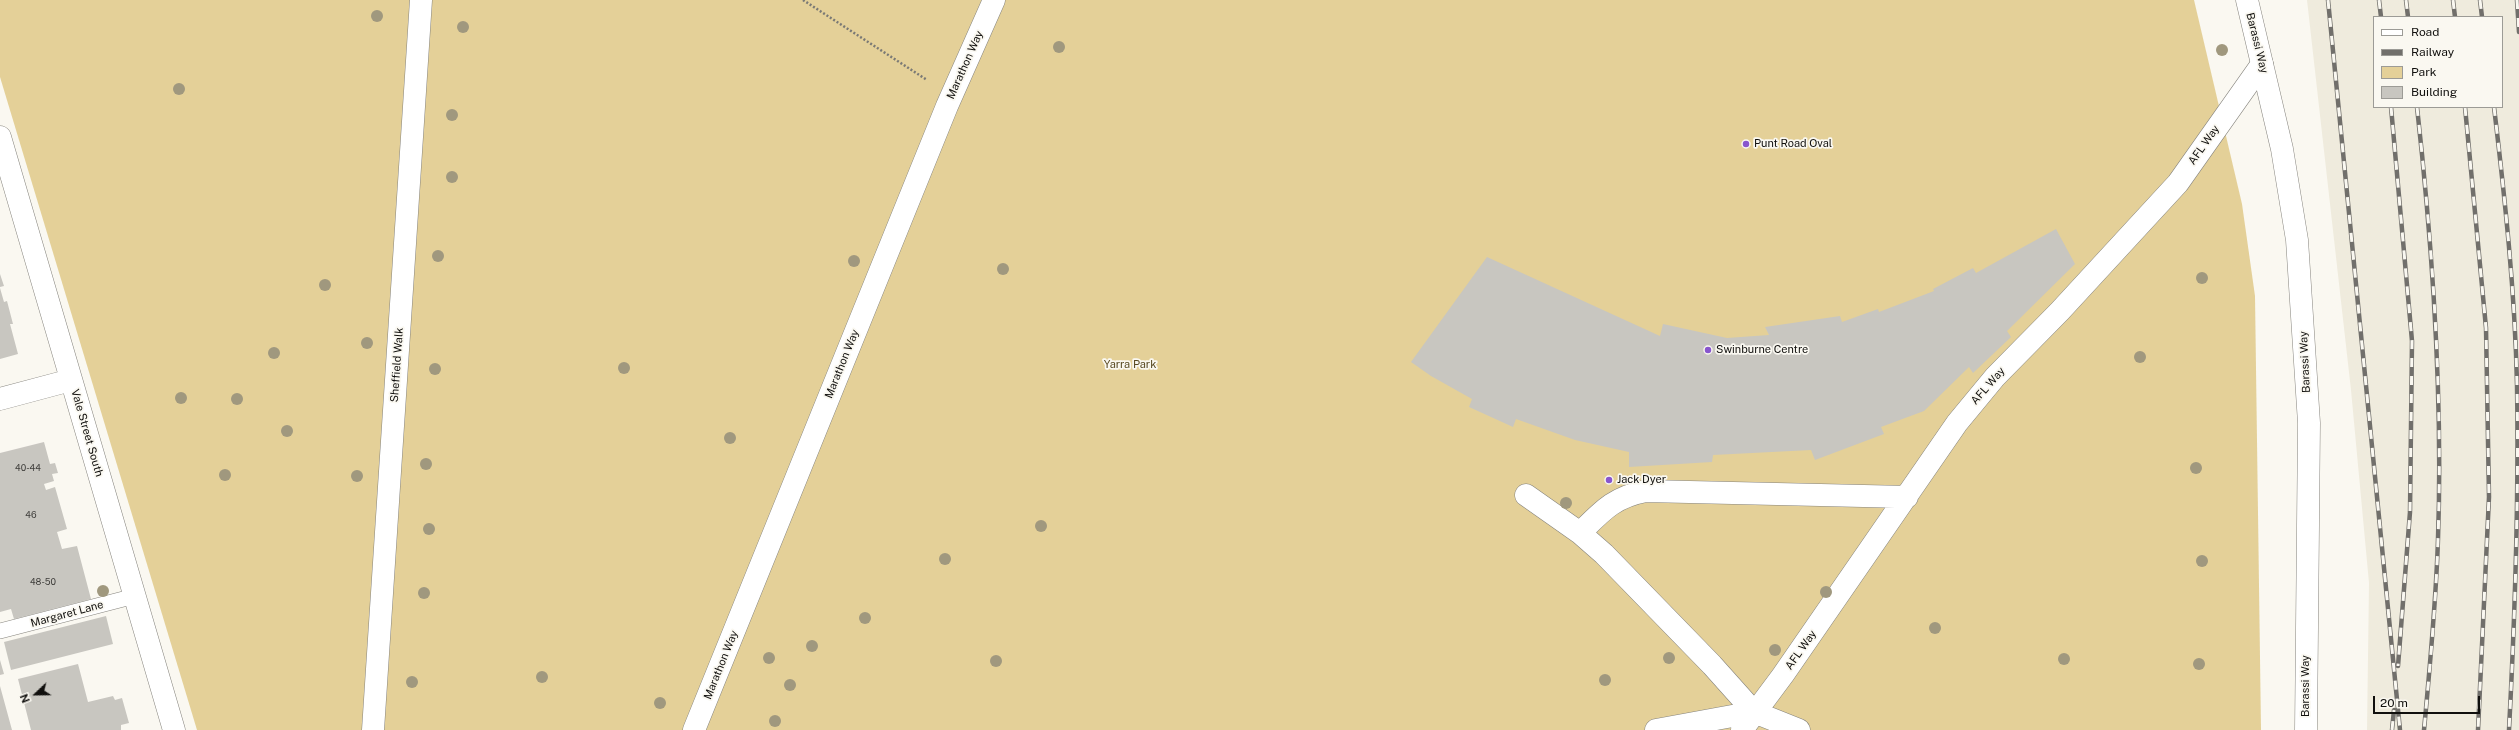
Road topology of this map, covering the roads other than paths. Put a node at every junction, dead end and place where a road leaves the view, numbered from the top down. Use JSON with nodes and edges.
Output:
{"nodes":[{"id":1,"x":420,"y":0,"type":"edge"},
{"id":2,"x":994,"y":0,"type":"edge"},
{"id":3,"x":2247,"y":0,"type":"edge"},
{"id":4,"x":2262,"y":64,"type":"junction"},
{"id":5,"x":0,"y":137,"type":"edge"},
{"id":6,"x":71,"y":380,"type":"junction"},
{"id":7,"x":0,"y":399,"type":"edge"},
{"id":8,"x":1526,"y":496,"type":"dead end"},
{"id":9,"x":1907,"y":497,"type":"junction"},
{"id":10,"x":1580,"y":533,"type":"junction"},
{"id":11,"x":135,"y":596,"type":"junction"},
{"id":12,"x":0,"y":631,"type":"edge"},
{"id":13,"x":1748,"y":721,"type":"edge"},
{"id":14,"x":174,"y":730,"type":"edge"},
{"id":15,"x":373,"y":730,"type":"edge"},
{"id":16,"x":694,"y":730,"type":"edge"},
{"id":17,"x":1656,"y":730,"type":"edge"},
{"id":18,"x":1799,"y":730,"type":"edge"},
{"id":19,"x":2306,"y":730,"type":"edge"}],
"edges":[{"from":1,"to":15,"type":"street","name":"Sheffield Walk"},
{"from":2,"to":16,"type":"street","name":"Marathon Way"},
{"from":3,"to":4,"type":"street","name":"Barassi Way"},
{"from":4,"to":9,"type":"street","name":"AFL Way"},
{"from":4,"to":19,"type":"street","name":"Barassi Way"},
{"from":5,"to":6,"type":"street","name":"Vale Street South"},
{"from":6,"to":7,"type":"street"},
{"from":6,"to":11,"type":"street","name":"Vale Street South"},
{"from":8,"to":10,"type":"street"},
{"from":9,"to":10,"type":"street"},
{"from":9,"to":13,"type":"street","name":"AFL Way"},
{"from":10,"to":13,"type":"street"},
{"from":11,"to":12,"type":"lane","name":"Margaret Lane"},
{"from":11,"to":14,"type":"street","name":"Vale Street South"},
{"from":13,"to":17,"type":"street"},
{"from":13,"to":18,"type":"street"}]}
